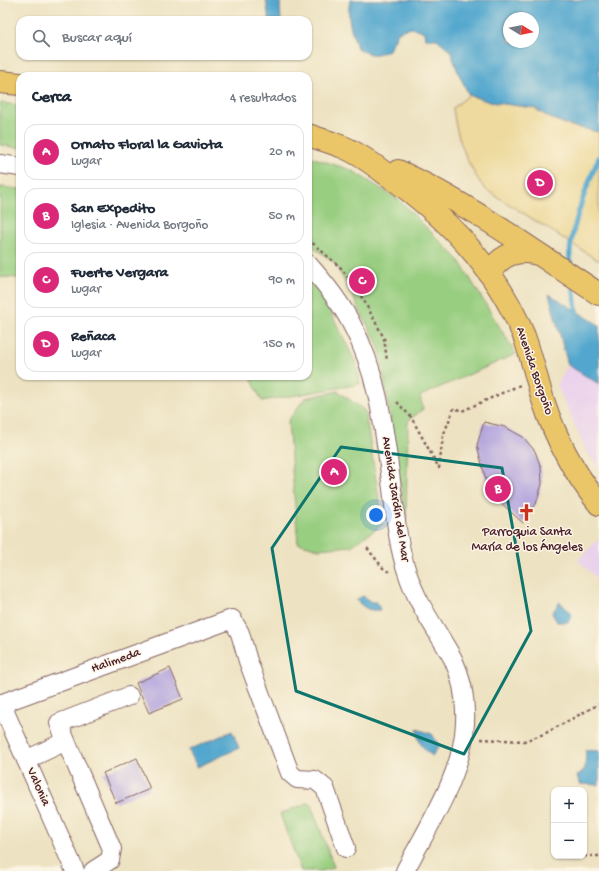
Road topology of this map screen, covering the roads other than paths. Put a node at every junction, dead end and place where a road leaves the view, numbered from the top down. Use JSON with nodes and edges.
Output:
{"nodes":[{"id":1,"x":0,"y":82,"type":"edge"},
{"id":2,"x":16,"y":84,"type":"edge"},
{"id":3,"x":312,"y":136,"type":"edge"},
{"id":4,"x":344,"y":147,"type":"junction"},
{"id":5,"x":0,"y":164,"type":"edge"},
{"id":6,"x":16,"y":166,"type":"edge"},
{"id":7,"x":538,"y":254,"type":"junction"},
{"id":8,"x":312,"y":269,"type":"edge"},
{"id":9,"x":490,"y":273,"type":"junction"},
{"id":10,"x":599,"y":294,"type":"edge"},
{"id":11,"x":599,"y":504,"type":"edge"},
{"id":12,"x":129,"y":696,"type":"dead end"},
{"id":13,"x":1,"y":703,"type":"edge"},
{"id":14,"x":66,"y":742,"type":"junction"},
{"id":15,"x":26,"y":760,"type":"junction"},
{"id":16,"x":346,"y":848,"type":"dead end"},
{"id":17,"x":75,"y":871,"type":"edge"},
{"id":18,"x":93,"y":871,"type":"edge"},
{"id":19,"x":404,"y":871,"type":"edge"}],
"edges":[{"from":1,"to":2,"type":"main road"},
{"from":3,"to":4,"type":"main road","name":"Avenida Borgoño"},
{"from":4,"to":7,"type":"main road"},
{"from":4,"to":9,"type":"main road","name":"Avenida Borgoño"},
{"from":5,"to":6,"type":"street"},
{"from":7,"to":9,"type":"main road"},
{"from":7,"to":10,"type":"main road"},
{"from":8,"to":19,"type":"street","name":"Avenida Jardín del Mar"},
{"from":9,"to":11,"type":"main road","name":"Avenida Borgoño"},
{"from":12,"to":14,"type":"street"},
{"from":13,"to":15,"type":"street","name":"Valonia"},
{"from":13,"to":16,"type":"street","name":"Halimeda"},
{"from":14,"to":15,"type":"street"},
{"from":14,"to":18,"type":"street"},
{"from":15,"to":17,"type":"street","name":"Valonia"}]}
